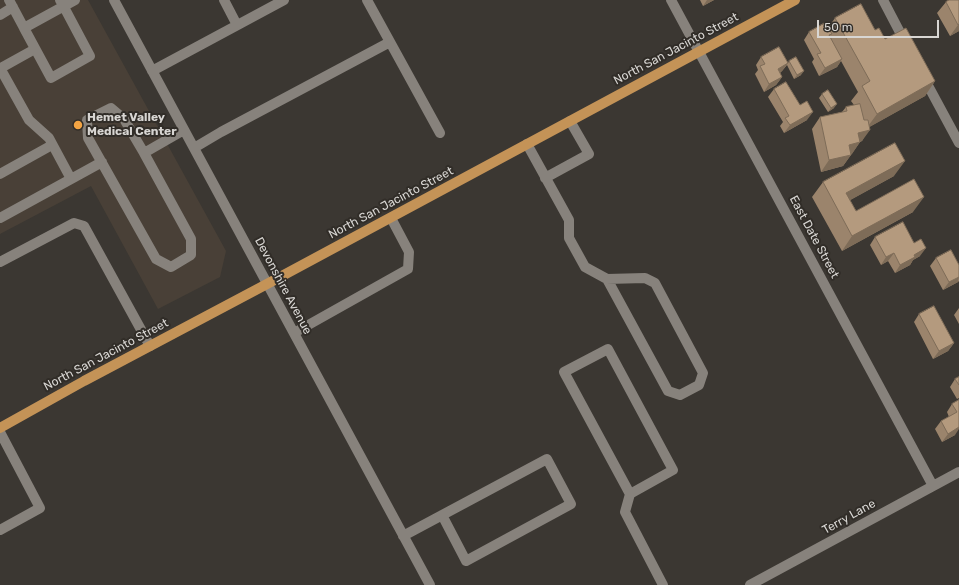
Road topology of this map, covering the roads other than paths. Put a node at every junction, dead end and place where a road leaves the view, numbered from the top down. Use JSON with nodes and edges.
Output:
{"nodes":[{"id":1,"x":75,"y":0,"type":"edge"},
{"id":2,"x":114,"y":0,"type":"edge"},
{"id":3,"x":224,"y":0,"type":"edge"},
{"id":4,"x":284,"y":0,"type":"edge"},
{"id":5,"x":368,"y":0,"type":"edge"},
{"id":6,"x":671,"y":0,"type":"edge"},
{"id":7,"x":795,"y":0,"type":"edge"},
{"id":8,"x":883,"y":0,"type":"edge"},
{"id":9,"x":62,"y":3,"type":"edge"},
{"id":10,"x":11,"y":4,"type":"edge"},
{"id":11,"x":0,"y":14,"type":"edge"},
{"id":12,"x":237,"y":25,"type":"junction"},
{"id":13,"x":24,"y":28,"type":"junction"},
{"id":14,"x":390,"y":42,"type":"junction"},
{"id":15,"x":35,"y":49,"type":"junction"},
{"id":16,"x":699,"y":51,"type":"junction"},
{"id":17,"x":912,"y":54,"type":"edge"},
{"id":18,"x":1,"y":68,"type":"edge"},
{"id":19,"x":919,"y":68,"type":"edge"},
{"id":20,"x":152,"y":71,"type":"junction"},
{"id":21,"x":570,"y":121,"type":"junction"},
{"id":22,"x":184,"y":130,"type":"junction"},
{"id":23,"x":440,"y":133,"type":"dead end"},
{"id":24,"x":959,"y":143,"type":"edge"},
{"id":25,"x":527,"y":144,"type":"junction"},
{"id":26,"x":52,"y":145,"type":"junction"},
{"id":27,"x":194,"y":148,"type":"junction"},
{"id":28,"x":144,"y":153,"type":"junction"},
{"id":29,"x":102,"y":162,"type":"junction"},
{"id":30,"x":0,"y":174,"type":"edge"},
{"id":31,"x":545,"y":178,"type":"junction"},
{"id":32,"x":71,"y":179,"type":"junction"},
{"id":33,"x":0,"y":218,"type":"edge"},
{"id":34,"x":391,"y":218,"type":"junction"},
{"id":35,"x":0,"y":262,"type":"edge"},
{"id":36,"x":607,"y":279,"type":"junction"},
{"id":37,"x":267,"y":284,"type":"junction"},
{"id":38,"x":294,"y":333,"type":"junction"},
{"id":39,"x":150,"y":346,"type":"junction"},
{"id":40,"x":0,"y":428,"type":"edge"},
{"id":41,"x":0,"y":432,"type":"edge"},
{"id":42,"x":959,"y":472,"type":"edge"},
{"id":43,"x":933,"y":486,"type":"junction"},
{"id":44,"x":630,"y":494,"type":"junction"},
{"id":45,"x":442,"y":515,"type":"junction"},
{"id":46,"x":0,"y":530,"type":"edge"},
{"id":47,"x":404,"y":536,"type":"junction"},
{"id":48,"x":430,"y":585,"type":"edge"},
{"id":49,"x":663,"y":585,"type":"edge"},
{"id":50,"x":750,"y":585,"type":"edge"}],
"edges":[{"from":1,"to":9,"type":"street"},
{"from":2,"to":20,"type":"street","name":"Devonshire Avenue"},
{"from":3,"to":12,"type":"street"},
{"from":4,"to":12,"type":"street"},
{"from":5,"to":14,"type":"street"},
{"from":6,"to":16,"type":"street","name":"East Date Street"},
{"from":7,"to":16,"type":"main road","name":"North San Jacinto Street"},
{"from":8,"to":17,"type":"street"},
{"from":9,"to":13,"type":"street"},
{"from":9,"to":15,"type":"street"},
{"from":10,"to":11,"type":"street"},
{"from":10,"to":13,"type":"street"},
{"from":12,"to":20,"type":"street"},
{"from":13,"to":15,"type":"street"},
{"from":14,"to":23,"type":"street"},
{"from":14,"to":27,"type":"street"},
{"from":15,"to":18,"type":"street"},
{"from":16,"to":21,"type":"main road","name":"North San Jacinto Street"},
{"from":16,"to":43,"type":"street","name":"East Date Street"},
{"from":18,"to":26,"type":"street"},
{"from":19,"to":24,"type":"street"},
{"from":20,"to":22,"type":"street","name":"Devonshire Avenue"},
{"from":21,"to":25,"type":"main road","name":"North San Jacinto Street"},
{"from":21,"to":31,"type":"street"},
{"from":22,"to":27,"type":"street","name":"Devonshire Avenue"},
{"from":22,"to":28,"type":"street"},
{"from":25,"to":31,"type":"street"},
{"from":25,"to":34,"type":"main road","name":"North San Jacinto Street"},
{"from":26,"to":30,"type":"street"},
{"from":26,"to":32,"type":"street"},
{"from":27,"to":37,"type":"street","name":"Devonshire Avenue"},
{"from":28,"to":29,"type":"street"},
{"from":28,"to":29,"type":"street"},
{"from":29,"to":32,"type":"street"},
{"from":31,"to":36,"type":"street"},
{"from":32,"to":33,"type":"street"},
{"from":34,"to":37,"type":"main road","name":"North San Jacinto Street"},
{"from":34,"to":38,"type":"street"},
{"from":35,"to":39,"type":"street"},
{"from":36,"to":36,"type":"street"},
{"from":37,"to":38,"type":"street","name":"Devonshire Avenue"},
{"from":37,"to":39,"type":"main road","name":"North San Jacinto Street"},
{"from":38,"to":47,"type":"street","name":"Devonshire Avenue"},
{"from":39,"to":40,"type":"main road","name":"North San Jacinto Street"},
{"from":41,"to":46,"type":"street"},
{"from":42,"to":43,"type":"street","name":"Terry Lane"},
{"from":43,"to":50,"type":"street","name":"Terry Lane"},
{"from":44,"to":44,"type":"street"},
{"from":44,"to":49,"type":"street"},
{"from":45,"to":45,"type":"street"},
{"from":45,"to":47,"type":"street"},
{"from":47,"to":48,"type":"street","name":"Devonshire Avenue"}]}
